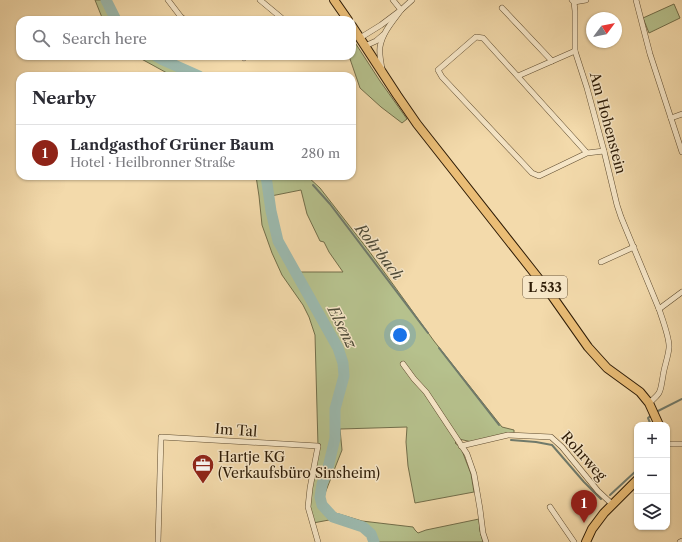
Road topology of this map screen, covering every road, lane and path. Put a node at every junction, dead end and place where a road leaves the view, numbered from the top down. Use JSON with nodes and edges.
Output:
{"nodes":[{"id":1,"x":168,"y":0,"type":"edge"},
{"id":2,"x":260,"y":0,"type":"edge"},
{"id":3,"x":334,"y":0,"type":"edge"},
{"id":4,"x":393,"y":0,"type":"edge"},
{"id":5,"x":412,"y":0,"type":"edge"},
{"id":6,"x":586,"y":0,"type":"edge"},
{"id":7,"x":636,"y":0,"type":"edge"},
{"id":8,"x":573,"y":1,"type":"edge"},
{"id":9,"x":502,"y":8,"type":"dead end"},
{"id":10,"x":401,"y":10,"type":"junction"},
{"id":11,"x":181,"y":16,"type":"edge"},
{"id":12,"x":279,"y":16,"type":"edge"},
{"id":13,"x":345,"y":16,"type":"edge"},
{"id":14,"x":356,"y":32,"type":"edge"},
{"id":15,"x":384,"y":35,"type":"junction"},
{"id":16,"x":360,"y":38,"type":"junction"},
{"id":17,"x":365,"y":46,"type":"junction"},
{"id":18,"x":575,"y":51,"type":"junction"},
{"id":19,"x":552,"y":61,"type":"junction"},
{"id":20,"x":382,"y":73,"type":"junction"},
{"id":21,"x":518,"y":76,"type":"junction"},
{"id":22,"x":682,"y":114,"type":"edge"},
{"id":23,"x":671,"y":118,"type":"junction"},
{"id":24,"x":604,"y":151,"type":"junction"},
{"id":25,"x":587,"y":152,"type":"junction"},
{"id":26,"x":682,"y":152,"type":"edge"},
{"id":27,"x":634,"y":247,"type":"junction"},
{"id":28,"x":601,"y":262,"type":"dead end"},
{"id":29,"x":682,"y":292,"type":"edge"},
{"id":30,"x":659,"y":309,"type":"junction"},
{"id":31,"x":403,"y":364,"type":"dead end"},
{"id":32,"x":655,"y":414,"type":"edge"},
{"id":33,"x":670,"y":444,"type":"edge"},
{"id":34,"x":682,"y":444,"type":"edge"},
{"id":35,"x":461,"y":446,"type":"junction"},
{"id":36,"x":634,"y":483,"type":"edge"},
{"id":37,"x":612,"y":504,"type":"junction"},
{"id":38,"x":550,"y":507,"type":"dead end"},
{"id":39,"x":158,"y":542,"type":"edge"},
{"id":40,"x":318,"y":542,"type":"edge"},
{"id":41,"x":486,"y":542,"type":"edge"},
{"id":42,"x":574,"y":542,"type":"edge"},
{"id":43,"x":586,"y":542,"type":"edge"}],
"edges":[{"from":1,"to":11,"type":"street"},
{"from":2,"to":12,"type":"street"},
{"from":3,"to":13,"type":"main road"},
{"from":4,"to":10,"type":"street"},
{"from":5,"to":10,"type":"street"},
{"from":6,"to":8,"type":"street"},
{"from":7,"to":23,"type":"street"},
{"from":8,"to":18,"type":"street","name":"Am Hohenstein"},
{"from":9,"to":19,"type":"street"},
{"from":10,"to":15,"type":"street"},
{"from":10,"to":16,"type":"street"},
{"from":14,"to":16,"type":"main road","number":"L 533"},
{"from":15,"to":17,"type":"street"},
{"from":15,"to":20,"type":"street"},
{"from":16,"to":17,"type":"main road","number":"L 533"},
{"from":17,"to":20,"type":"main road","number":"L 533"},
{"from":18,"to":19,"type":"street"},
{"from":18,"to":24,"type":"street","name":"Am Hohenstein"},
{"from":19,"to":21,"type":"street"},
{"from":20,"to":32,"type":"main road","number":"L 533"},
{"from":21,"to":25,"type":"street"},
{"from":21,"to":25,"type":"street"},
{"from":22,"to":23,"type":"street"},
{"from":23,"to":26,"type":"street"},
{"from":24,"to":25,"type":"street"},
{"from":24,"to":27,"type":"street","name":"Am Hohenstein"},
{"from":27,"to":28,"type":"street"},
{"from":27,"to":30,"type":"street","name":"Am Hohenstein"},
{"from":29,"to":30,"type":"street"},
{"from":30,"to":32,"type":"street","name":"Am Hohenstein"},
{"from":31,"to":35,"type":"street"},
{"from":33,"to":34,"type":"street"},
{"from":35,"to":37,"type":"street","name":"Rohrweg"},
{"from":35,"to":41,"type":"street"},
{"from":36,"to":37,"type":"main road"},
{"from":37,"to":43,"type":"main road"},
{"from":38,"to":42,"type":"street"},
{"from":39,"to":40,"type":"street","name":"Im Tal"}]}
